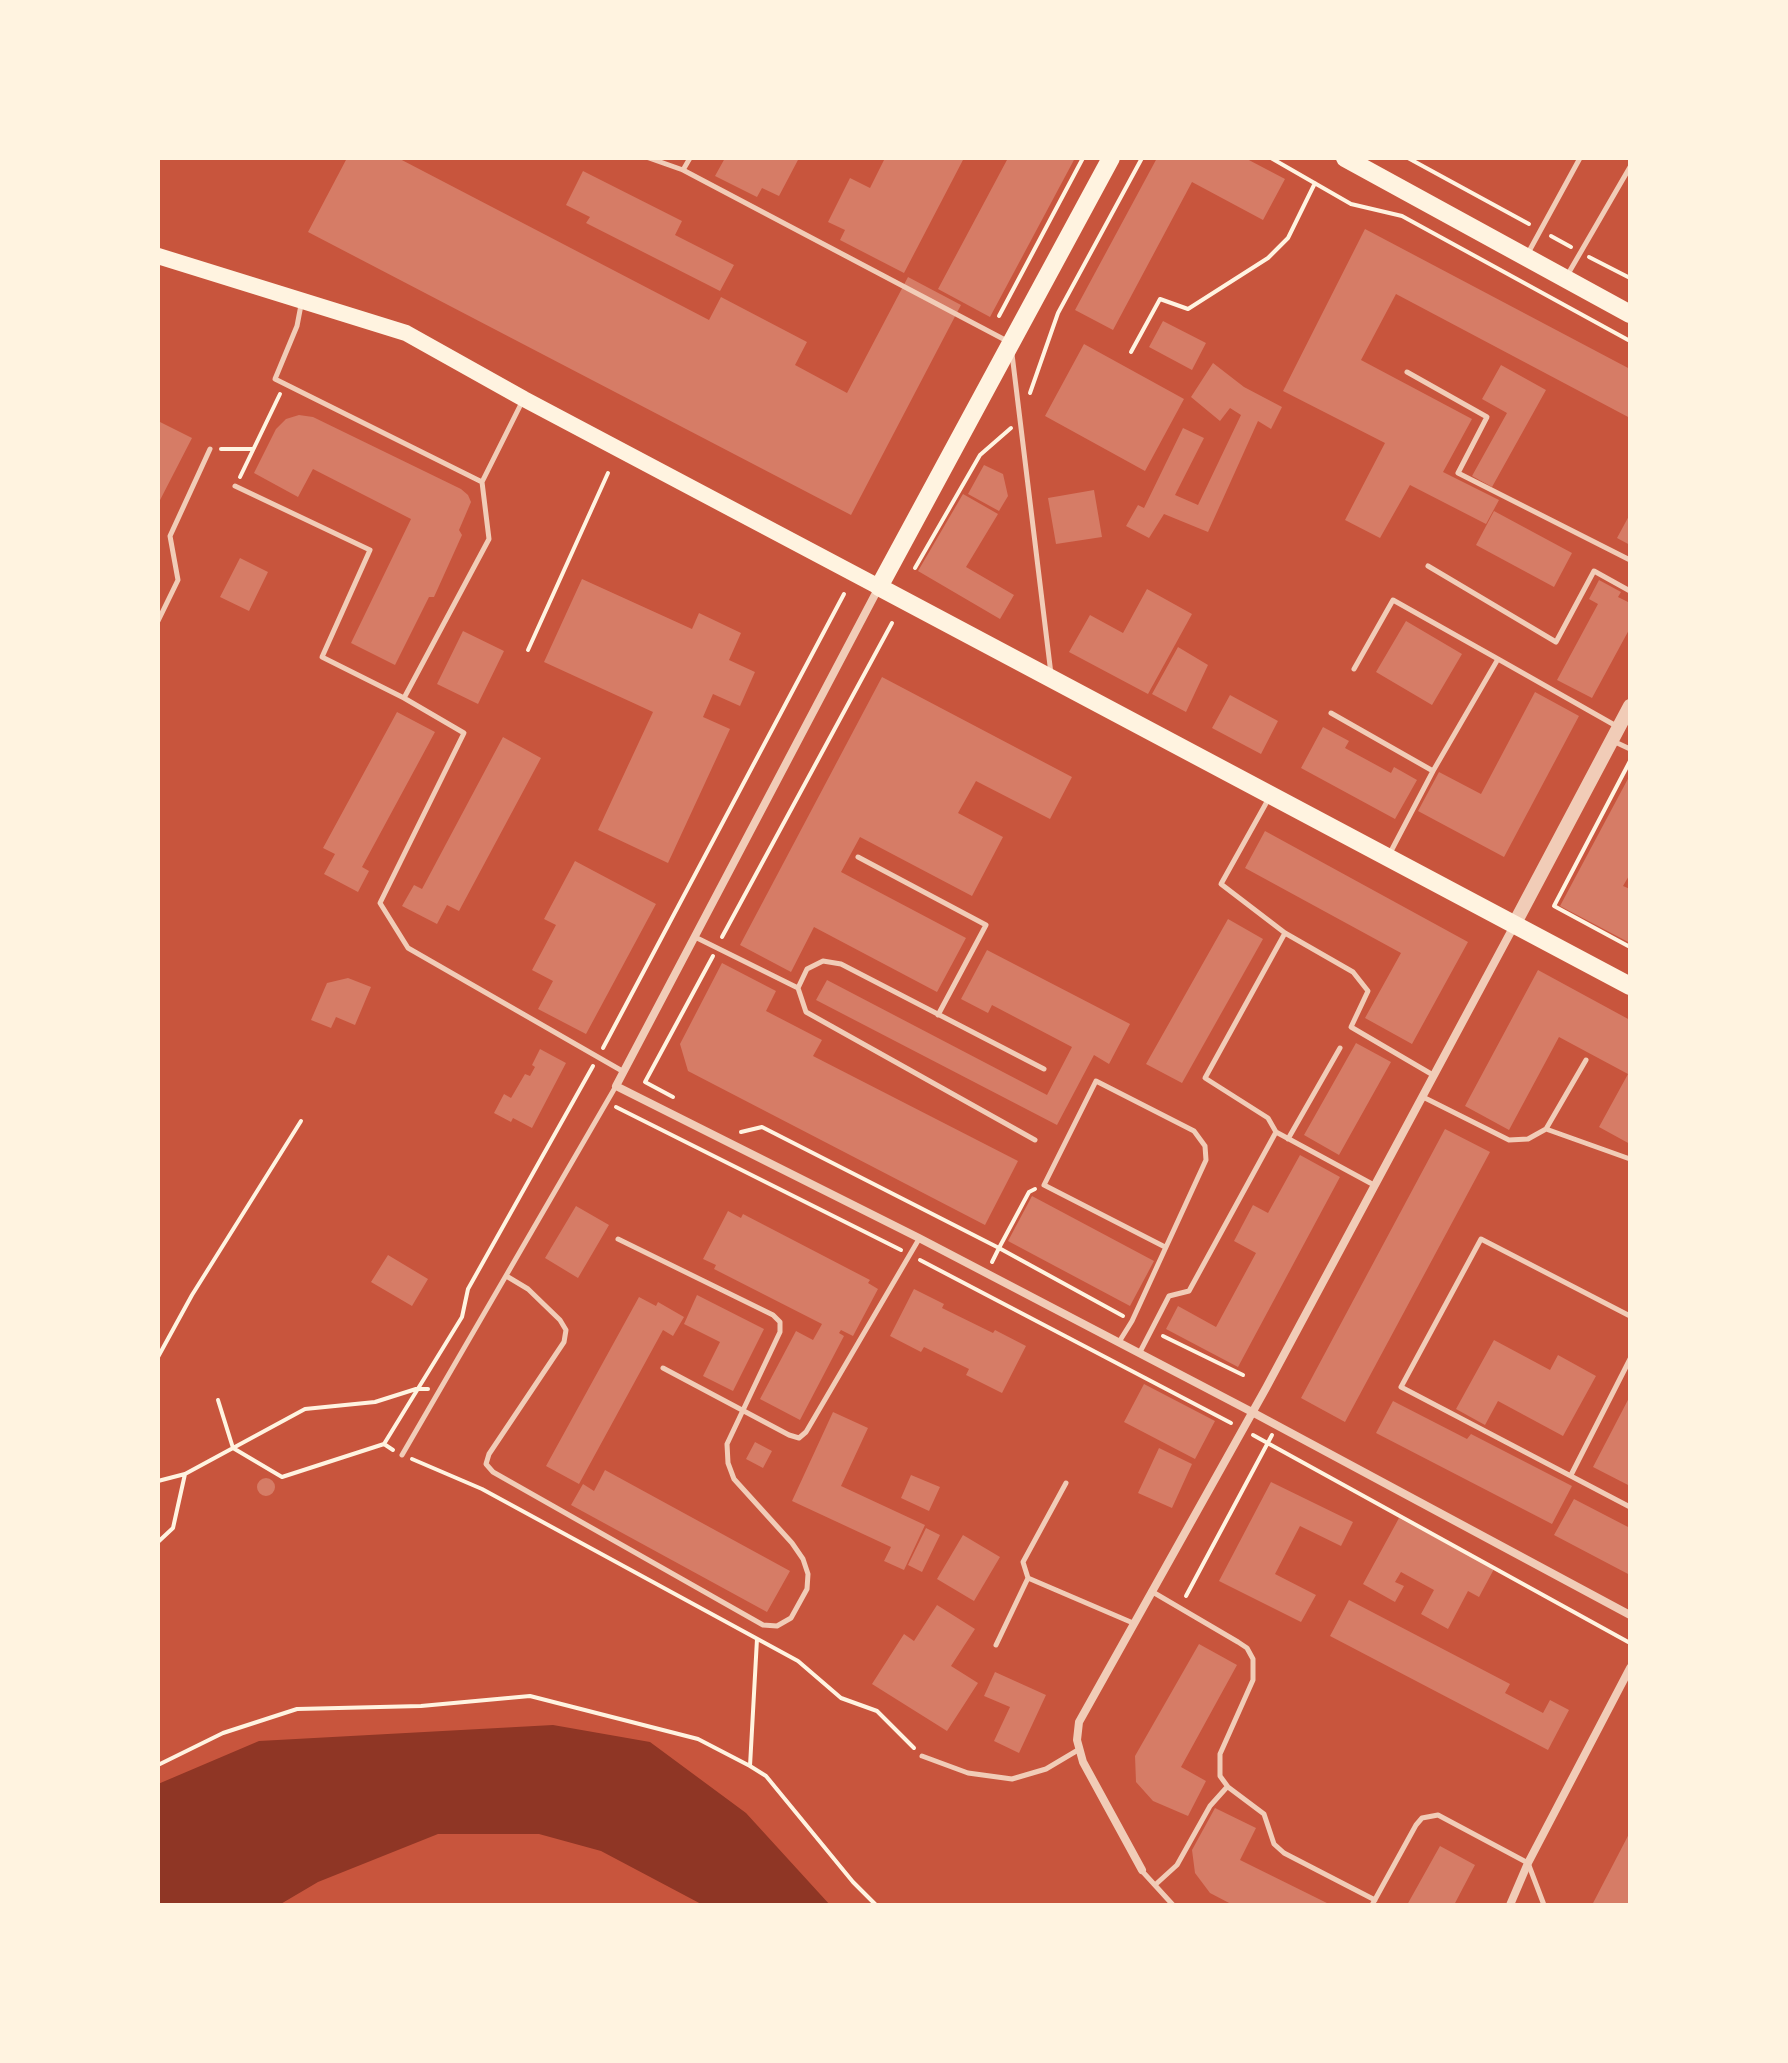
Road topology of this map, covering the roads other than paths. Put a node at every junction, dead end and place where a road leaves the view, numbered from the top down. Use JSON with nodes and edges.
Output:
{"nodes":[{"id":1,"x":649,"y":158,"type":"edge"},
{"id":2,"x":690,"y":158,"type":"edge"},
{"id":3,"x":1111,"y":158,"type":"edge"},
{"id":4,"x":1345,"y":158,"type":"edge"},
{"id":5,"x":1580,"y":158,"type":"edge"},
{"id":6,"x":1630,"y":167,"type":"edge"},
{"id":7,"x":683,"y":170,"type":"junction"},
{"id":8,"x":158,"y":256,"type":"edge"},
{"id":9,"x":1527,"y":256,"type":"junction"},
{"id":10,"x":1566,"y":278,"type":"junction"},
{"id":11,"x":302,"y":300,"type":"junction"},
{"id":12,"x":1630,"y":314,"type":"edge"},
{"id":13,"x":1011,"y":343,"type":"junction"},
{"id":14,"x":1407,"y":372,"type":"dead end"},
{"id":15,"x":524,"y":399,"type":"junction"},
{"id":16,"x":210,"y":449,"type":"road end"},
{"id":17,"x":482,"y":482,"type":"junction"},
{"id":18,"x":235,"y":486,"type":"road end"},
{"id":19,"x":1630,"y":560,"type":"edge"},
{"id":20,"x":1428,"y":566,"type":"dead end"},
{"id":21,"x":879,"y":587,"type":"junction"},
{"id":22,"x":1630,"y":591,"type":"edge"},
{"id":23,"x":158,"y":621,"type":"edge"},
{"id":24,"x":1498,"y":659,"type":"junction"},
{"id":25,"x":1354,"y":669,"type":"dead end"},
{"id":26,"x":1052,"y":679,"type":"junction"},
{"id":27,"x":404,"y":698,"type":"junction"},
{"id":28,"x":1630,"y":706,"type":"edge"},
{"id":29,"x":1331,"y":713,"type":"dead end"},
{"id":30,"x":1615,"y":734,"type":"junction"},
{"id":31,"x":1630,"y":749,"type":"edge"},
{"id":32,"x":1433,"y":771,"type":"junction"},
{"id":33,"x":1271,"y":794,"type":"junction"},
{"id":34,"x":1388,"y":856,"type":"junction"},
{"id":35,"x":858,"y":857,"type":"dead end"},
{"id":36,"x":1515,"y":923,"type":"junction"},
{"id":37,"x":1285,"y":933,"type":"junction"},
{"id":38,"x":695,"y":937,"type":"junction"},
{"id":39,"x":1630,"y":986,"type":"edge"},
{"id":40,"x":798,"y":988,"type":"junction"},
{"id":41,"x":938,"y":1015,"type":"junction"},
{"id":42,"x":1340,"y":1048,"type":"dead end"},
{"id":43,"x":1586,"y":1060,"type":"dead end"},
{"id":44,"x":1044,"y":1069,"type":"dead end"},
{"id":45,"x":624,"y":1072,"type":"junction"},
{"id":46,"x":1433,"y":1075,"type":"junction"},
{"id":47,"x":616,"y":1086,"type":"junction"},
{"id":48,"x":1422,"y":1096,"type":"junction"},
{"id":49,"x":1546,"y":1129,"type":"junction"},
{"id":50,"x":1276,"y":1132,"type":"junction"},
{"id":51,"x":1288,"y":1139,"type":"junction"},
{"id":52,"x":1035,"y":1140,"type":"dead end"},
{"id":53,"x":1630,"y":1159,"type":"edge"},
{"id":54,"x":1374,"y":1185,"type":"junction"},
{"id":55,"x":919,"y":1238,"type":"junction"},
{"id":56,"x":618,"y":1239,"type":"dead end"},
{"id":57,"x":1165,"y":1247,"type":"junction"},
{"id":58,"x":508,"y":1277,"type":"junction"},
{"id":59,"x":1630,"y":1316,"type":"edge"},
{"id":60,"x":1119,"y":1343,"type":"junction"},
{"id":61,"x":1139,"y":1353,"type":"junction"},
{"id":62,"x":1630,"y":1359,"type":"edge"},
{"id":63,"x":663,"y":1368,"type":"dead end"},
{"id":64,"x":743,"y":1410,"type":"junction"},
{"id":65,"x":1252,"y":1412,"type":"junction"},
{"id":66,"x":402,"y":1455,"type":"road end"},
{"id":67,"x":1571,"y":1475,"type":"junction"},
{"id":68,"x":1066,"y":1483,"type":"dead end"},
{"id":69,"x":1630,"y":1507,"type":"edge"},
{"id":70,"x":1028,"y":1578,"type":"junction"},
{"id":71,"x":1151,"y":1591,"type":"junction"},
{"id":72,"x":1630,"y":1615,"type":"edge"},
{"id":73,"x":1133,"y":1623,"type":"junction"},
{"id":74,"x":996,"y":1645,"type":"dead end"},
{"id":75,"x":1630,"y":1668,"type":"edge"},
{"id":76,"x":1078,"y":1750,"type":"junction"},
{"id":77,"x":922,"y":1756,"type":"road end"},
{"id":78,"x":1228,"y":1787,"type":"junction"},
{"id":79,"x":1528,"y":1863,"type":"junction"},
{"id":80,"x":1142,"y":1870,"type":"joint"},
{"id":81,"x":1155,"y":1885,"type":"junction"},
{"id":82,"x":1374,"y":1902,"type":"edge"},
{"id":83,"x":1173,"y":1905,"type":"edge"},
{"id":84,"x":1510,"y":1905,"type":"edge"},
{"id":85,"x":1544,"y":1905,"type":"edge"}],
"edges":[{"from":1,"to":7,"type":"lane"},
{"from":2,"to":7,"type":"lane"},
{"from":3,"to":13,"type":"main road"},
{"from":4,"to":9,"type":"main road"},
{"from":5,"to":9,"type":"lane"},
{"from":6,"to":10,"type":"lane"},
{"from":7,"to":13,"type":"lane"},
{"from":8,"to":11,"type":"main road"},
{"from":9,"to":10,"type":"main road"},
{"from":10,"to":12,"type":"main road"},
{"from":11,"to":15,"type":"main road"},
{"from":11,"to":17,"type":"lane"},
{"from":13,"to":21,"type":"main road"},
{"from":13,"to":26,"type":"lane"},
{"from":14,"to":19,"type":"lane"},
{"from":15,"to":17,"type":"lane"},
{"from":15,"to":21,"type":"main road"},
{"from":16,"to":23,"type":"lane"},
{"from":17,"to":27,"type":"lane"},
{"from":18,"to":27,"type":"lane"},
{"from":20,"to":22,"type":"lane"},
{"from":21,"to":26,"type":"main road"},
{"from":21,"to":38,"type":"street"},
{"from":24,"to":25,"type":"lane"},
{"from":24,"to":30,"type":"lane"},
{"from":24,"to":32,"type":"lane"},
{"from":26,"to":33,"type":"main road"},
{"from":27,"to":45,"type":"lane"},
{"from":28,"to":30,"type":"street"},
{"from":29,"to":32,"type":"lane"},
{"from":30,"to":31,"type":"lane"},
{"from":30,"to":36,"type":"street"},
{"from":32,"to":34,"type":"lane"},
{"from":33,"to":34,"type":"main road"},
{"from":33,"to":37,"type":"lane"},
{"from":34,"to":36,"type":"main road"},
{"from":35,"to":41,"type":"lane"},
{"from":36,"to":39,"type":"main road"},
{"from":36,"to":46,"type":"street"},
{"from":37,"to":46,"type":"lane"},
{"from":37,"to":50,"type":"lane"},
{"from":38,"to":40,"type":"lane"},
{"from":38,"to":45,"type":"street"},
{"from":40,"to":41,"type":"lane"},
{"from":40,"to":52,"type":"lane"},
{"from":41,"to":44,"type":"lane"},
{"from":42,"to":51,"type":"lane"},
{"from":43,"to":49,"type":"lane"},
{"from":45,"to":47,"type":"street"},
{"from":46,"to":48,"type":"street"},
{"from":47,"to":55,"type":"street"},
{"from":47,"to":58,"type":"lane"},
{"from":48,"to":49,"type":"lane"},
{"from":48,"to":54,"type":"street"},
{"from":49,"to":53,"type":"lane"},
{"from":50,"to":51,"type":"lane"},
{"from":50,"to":61,"type":"lane"},
{"from":51,"to":54,"type":"lane"},
{"from":54,"to":65,"type":"street"},
{"from":55,"to":60,"type":"street"},
{"from":55,"to":64,"type":"lane"},
{"from":56,"to":64,"type":"lane"},
{"from":57,"to":57,"type":"lane"},
{"from":57,"to":60,"type":"lane"},
{"from":58,"to":64,"type":"lane"},
{"from":58,"to":66,"type":"lane"},
{"from":59,"to":67,"type":"lane"},
{"from":60,"to":61,"type":"street"},
{"from":61,"to":65,"type":"street"},
{"from":62,"to":67,"type":"lane"},
{"from":63,"to":64,"type":"lane"},
{"from":65,"to":71,"type":"street"},
{"from":65,"to":72,"type":"street"},
{"from":67,"to":69,"type":"lane"},
{"from":68,"to":70,"type":"lane"},
{"from":70,"to":73,"type":"lane"},
{"from":70,"to":74,"type":"lane"},
{"from":71,"to":73,"type":"street"},
{"from":71,"to":78,"type":"lane"},
{"from":73,"to":76,"type":"street"},
{"from":75,"to":79,"type":"street"},
{"from":76,"to":77,"type":"lane"},
{"from":76,"to":80,"type":"street"},
{"from":78,"to":81,"type":"lane"},
{"from":78,"to":82,"type":"lane"},
{"from":79,"to":82,"type":"lane"},
{"from":79,"to":84,"type":"street"},
{"from":79,"to":85,"type":"lane"},
{"from":80,"to":81,"type":"lane"},
{"from":81,"to":83,"type":"lane"}]}
